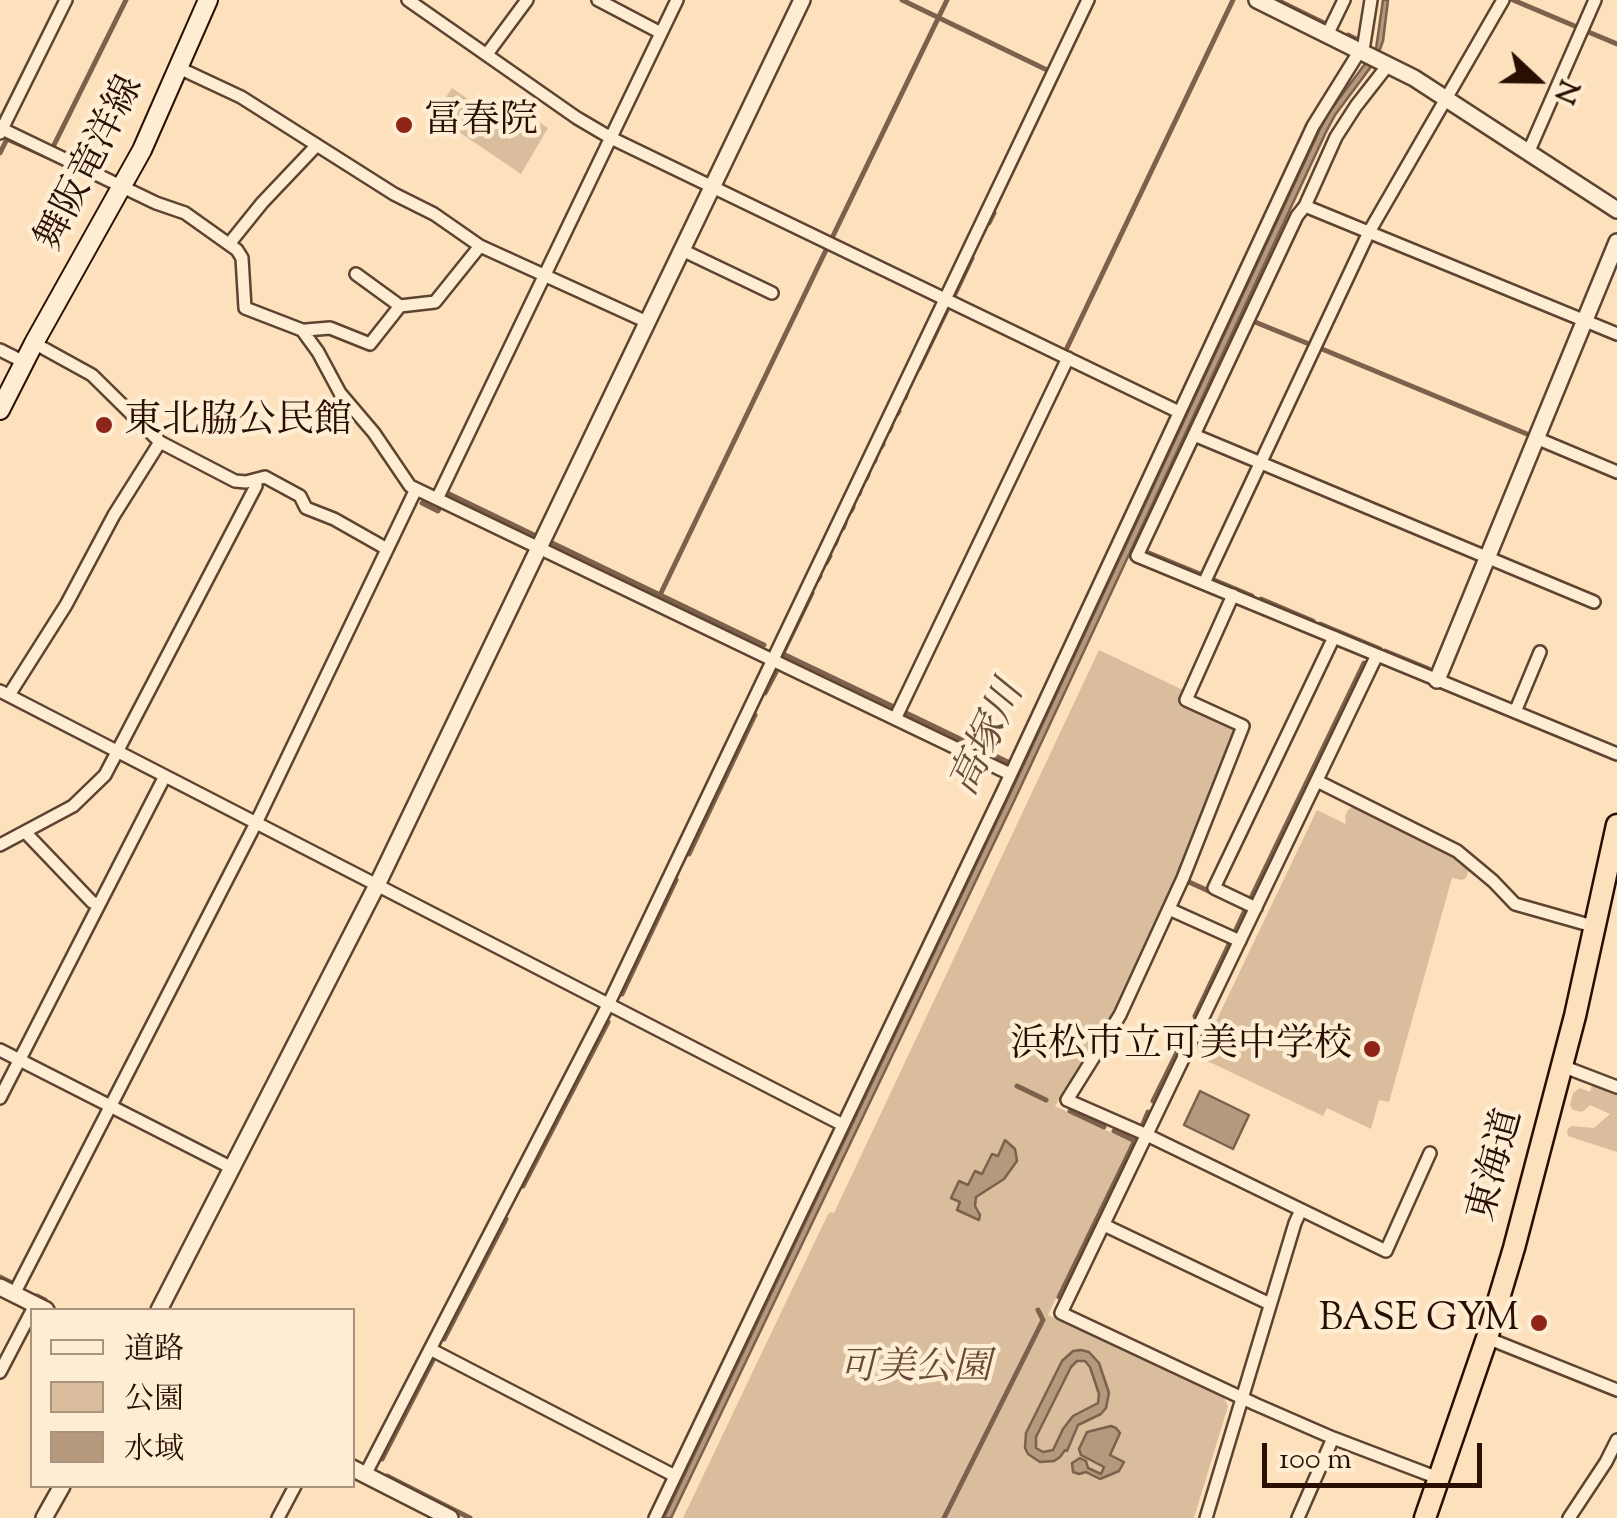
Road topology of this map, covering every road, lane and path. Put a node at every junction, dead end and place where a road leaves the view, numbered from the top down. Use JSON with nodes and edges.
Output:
{"nodes":[{"id":1,"x":66,"y":0,"type":"edge"},
{"id":2,"x":208,"y":0,"type":"edge"},
{"id":3,"x":408,"y":0,"type":"edge"},
{"id":4,"x":527,"y":0,"type":"edge"},
{"id":5,"x":598,"y":0,"type":"edge"},
{"id":6,"x":677,"y":0,"type":"edge"},
{"id":7,"x":802,"y":0,"type":"edge"},
{"id":8,"x":1088,"y":0,"type":"edge"},
{"id":9,"x":1257,"y":0,"type":"edge"},
{"id":10,"x":1344,"y":0,"type":"edge"},
{"id":11,"x":1371,"y":0,"type":"edge"},
{"id":12,"x":1503,"y":0,"type":"edge"},
{"id":13,"x":1595,"y":0,"type":"edge"},
{"id":14,"x":661,"y":33,"type":"junction"},
{"id":15,"x":1328,"y":35,"type":"junction"},
{"id":16,"x":1362,"y":52,"type":"junction"},
{"id":17,"x":488,"y":54,"type":"junction"},
{"id":18,"x":1385,"y":64,"type":"junction"},
{"id":19,"x":178,"y":68,"type":"junction"},
{"id":20,"x":1446,"y":99,"type":"junction"},
{"id":21,"x":0,"y":130,"type":"edge"},
{"id":22,"x":611,"y":138,"type":"junction"},
{"id":23,"x":317,"y":145,"type":"junction"},
{"id":24,"x":1528,"y":152,"type":"junction"},
{"id":25,"x":712,"y":187,"type":"junction"},
{"id":26,"x":122,"y":188,"type":"junction"},
{"id":27,"x":1305,"y":206,"type":"junction"},
{"id":28,"x":1617,"y":210,"type":"edge"},
{"id":29,"x":1370,"y":232,"type":"junction"},
{"id":30,"x":1617,"y":242,"type":"edge"},
{"id":31,"x":228,"y":244,"type":"junction"},
{"id":32,"x":480,"y":246,"type":"junction"},
{"id":33,"x":682,"y":250,"type":"junction"},
{"id":34,"x":356,"y":274,"type":"dead end"},
{"id":35,"x":545,"y":276,"type":"junction"},
{"id":36,"x":772,"y":293,"type":"dead end"},
{"id":37,"x":946,"y":299,"type":"junction"},
{"id":38,"x":400,"y":306,"type":"junction"},
{"id":39,"x":1585,"y":321,"type":"junction"},
{"id":40,"x":647,"y":322,"type":"junction"},
{"id":41,"x":304,"y":332,"type":"junction"},
{"id":42,"x":1617,"y":334,"type":"edge"},
{"id":43,"x":34,"y":343,"type":"junction"},
{"id":44,"x":0,"y":350,"type":"edge"},
{"id":45,"x":1068,"y":358,"type":"junction"},
{"id":46,"x":24,"y":362,"type":"junction"},
{"id":47,"x":0,"y":410,"type":"edge"},
{"id":48,"x":1179,"y":412,"type":"junction"},
{"id":49,"x":1194,"y":435,"type":"junction"},
{"id":50,"x":1536,"y":438,"type":"junction"},
{"id":51,"x":160,"y":442,"type":"junction"},
{"id":52,"x":1260,"y":463,"type":"junction"},
{"id":53,"x":1617,"y":472,"type":"edge"},
{"id":54,"x":254,"y":480,"type":"junction"},
{"id":55,"x":416,"y":489,"type":"junction"},
{"id":56,"x":437,"y":500,"type":"junction"},
{"id":57,"x":538,"y":548,"type":"junction"},
{"id":58,"x":387,"y":549,"type":"junction"},
{"id":59,"x":1488,"y":557,"type":"junction"},
{"id":60,"x":1204,"y":583,"type":"junction"},
{"id":61,"x":1233,"y":595,"type":"junction"},
{"id":62,"x":1594,"y":602,"type":"dead end"},
{"id":63,"x":1334,"y":637,"type":"junction"},
{"id":64,"x":1540,"y":652,"type":"dead end"},
{"id":65,"x":1377,"y":654,"type":"junction"},
{"id":66,"x":773,"y":660,"type":"junction"},
{"id":67,"x":1437,"y":680,"type":"junction"},
{"id":68,"x":4,"y":693,"type":"edge"},
{"id":69,"x":1516,"y":712,"type":"junction"},
{"id":70,"x":895,"y":719,"type":"junction"},
{"id":71,"x":118,"y":752,"type":"junction"},
{"id":72,"x":1617,"y":754,"type":"edge"},
{"id":73,"x":1010,"y":774,"type":"junction"},
{"id":74,"x":165,"y":776,"type":"junction"},
{"id":75,"x":1317,"y":781,"type":"junction"},
{"id":76,"x":256,"y":823,"type":"junction"},
{"id":77,"x":1617,"y":825,"type":"edge"},
{"id":78,"x":25,"y":832,"type":"junction"},
{"id":79,"x":0,"y":845,"type":"edge"},
{"id":80,"x":1614,"y":860,"type":"edge"},
{"id":81,"x":377,"y":885,"type":"junction"},
{"id":82,"x":99,"y":906,"type":"junction"},
{"id":83,"x":1256,"y":908,"type":"junction"},
{"id":84,"x":1169,"y":909,"type":"junction"},
{"id":85,"x":1596,"y":928,"type":"junction"},
{"id":86,"x":1240,"y":941,"type":"junction"},
{"id":87,"x":608,"y":1004,"type":"junction"},
{"id":88,"x":0,"y":1050,"type":"edge"},
{"id":89,"x":20,"y":1060,"type":"junction"},
{"id":90,"x":1562,"y":1066,"type":"junction"},
{"id":91,"x":1617,"y":1087,"type":"edge"},
{"id":92,"x":0,"y":1098,"type":"edge"},
{"id":93,"x":110,"y":1106,"type":"junction"},
{"id":94,"x":843,"y":1125,"type":"junction"},
{"id":95,"x":1147,"y":1135,"type":"junction"},
{"id":96,"x":1430,"y":1153,"type":"dead end"},
{"id":97,"x":232,"y":1168,"type":"junction"},
{"id":98,"x":1301,"y":1210,"type":"junction"},
{"id":99,"x":1104,"y":1224,"type":"junction"},
{"id":100,"x":7,"y":1290,"type":"edge"},
{"id":101,"x":1270,"y":1304,"type":"junction"},
{"id":102,"x":40,"y":1308,"type":"edge"},
{"id":103,"x":160,"y":1308,"type":"edge"},
{"id":104,"x":30,"y":1324,"type":"edge"},
{"id":105,"x":1486,"y":1338,"type":"junction"},
{"id":106,"x":430,"y":1349,"type":"junction"},
{"id":107,"x":0,"y":1372,"type":"edge"},
{"id":108,"x":1617,"y":1390,"type":"edge"},
{"id":109,"x":1242,"y":1398,"type":"junction"},
{"id":110,"x":1333,"y":1438,"type":"junction"},
{"id":111,"x":1617,"y":1440,"type":"edge"},
{"id":112,"x":359,"y":1471,"type":"edge"},
{"id":113,"x":675,"y":1476,"type":"junction"},
{"id":114,"x":1438,"y":1478,"type":"junction"},
{"id":115,"x":61,"y":1488,"type":"edge"},
{"id":116,"x":293,"y":1488,"type":"edge"},
{"id":117,"x":44,"y":1518,"type":"edge"},
{"id":118,"x":278,"y":1518,"type":"edge"},
{"id":119,"x":450,"y":1518,"type":"edge"},
{"id":120,"x":654,"y":1518,"type":"edge"},
{"id":121,"x":1206,"y":1518,"type":"edge"},
{"id":122,"x":1298,"y":1518,"type":"edge"},
{"id":123,"x":1424,"y":1518,"type":"edge"},
{"id":124,"x":1569,"y":1518,"type":"edge"}],
"edges":[{"from":1,"to":21,"type":"street"},
{"from":2,"to":19,"type":"main road","name":"舞阪竜洋線"},
{"from":3,"to":17,"type":"street"},
{"from":4,"to":17,"type":"street"},
{"from":5,"to":14,"type":"street"},
{"from":6,"to":14,"type":"street"},
{"from":7,"to":25,"type":"street"},
{"from":8,"to":37,"type":"street"},
{"from":9,"to":15,"type":"street"},
{"from":10,"to":15,"type":"street"},
{"from":11,"to":16,"type":"street"},
{"from":12,"to":20,"type":"street"},
{"from":13,"to":24,"type":"street"},
{"from":14,"to":22,"type":"street"},
{"from":15,"to":16,"type":"street"},
{"from":16,"to":18,"type":"street"},
{"from":16,"to":48,"type":"street"},
{"from":17,"to":22,"type":"street"},
{"from":18,"to":20,"type":"street"},
{"from":18,"to":27,"type":"street"},
{"from":19,"to":23,"type":"street"},
{"from":19,"to":26,"type":"main road","name":"舞阪竜洋線"},
{"from":20,"to":24,"type":"street"},
{"from":20,"to":29,"type":"street"},
{"from":21,"to":26,"type":"street"},
{"from":22,"to":25,"type":"street"},
{"from":22,"to":35,"type":"street"},
{"from":23,"to":31,"type":"street"},
{"from":23,"to":32,"type":"street"},
{"from":24,"to":28,"type":"street"},
{"from":25,"to":33,"type":"street"},
{"from":25,"to":37,"type":"street"},
{"from":26,"to":31,"type":"street"},
{"from":26,"to":43,"type":"main road","name":"舞阪竜洋線"},
{"from":27,"to":29,"type":"street"},
{"from":27,"to":49,"type":"street"},
{"from":29,"to":39,"type":"street"},
{"from":29,"to":52,"type":"street"},
{"from":30,"to":39,"type":"street"},
{"from":31,"to":41,"type":"street"},
{"from":32,"to":35,"type":"street"},
{"from":32,"to":38,"type":"street"},
{"from":33,"to":36,"type":"street"},
{"from":33,"to":40,"type":"street"},
{"from":34,"to":38,"type":"street"},
{"from":35,"to":40,"type":"street"},
{"from":35,"to":56,"type":"street"},
{"from":37,"to":45,"type":"street"},
{"from":37,"to":66,"type":"street"},
{"from":38,"to":41,"type":"street"},
{"from":39,"to":42,"type":"street"},
{"from":39,"to":50,"type":"street"},
{"from":40,"to":57,"type":"street"},
{"from":41,"to":55,"type":"street"},
{"from":43,"to":46,"type":"main road","name":"舞阪竜洋線"},
{"from":43,"to":51,"type":"street"},
{"from":44,"to":46,"type":"street"},
{"from":45,"to":48,"type":"street"},
{"from":45,"to":70,"type":"street"},
{"from":46,"to":47,"type":"main road","name":"舞阪竜洋線"},
{"from":48,"to":73,"type":"street"},
{"from":49,"to":52,"type":"street"},
{"from":49,"to":60,"type":"street"},
{"from":50,"to":53,"type":"street"},
{"from":50,"to":59,"type":"street"},
{"from":51,"to":54,"type":"street"},
{"from":51,"to":68,"type":"street"},
{"from":52,"to":59,"type":"street"},
{"from":52,"to":60,"type":"street"},
{"from":54,"to":58,"type":"street"},
{"from":54,"to":71,"type":"street"},
{"from":55,"to":56,"type":"street"},
{"from":55,"to":58,"type":"street"},
{"from":56,"to":57,"type":"street"},
{"from":57,"to":66,"type":"street"},
{"from":57,"to":81,"type":"street"},
{"from":58,"to":76,"type":"street"},
{"from":59,"to":62,"type":"street"},
{"from":59,"to":67,"type":"street"},
{"from":60,"to":61,"type":"street"},
{"from":61,"to":63,"type":"street"},
{"from":61,"to":84,"type":"street"},
{"from":63,"to":65,"type":"street"},
{"from":63,"to":83,"type":"street"},
{"from":64,"to":69,"type":"street"},
{"from":65,"to":67,"type":"street"},
{"from":65,"to":75,"type":"street"},
{"from":66,"to":70,"type":"street"},
{"from":66,"to":87,"type":"street"},
{"from":67,"to":69,"type":"street"},
{"from":68,"to":71,"type":"street"},
{"from":69,"to":72,"type":"street"},
{"from":70,"to":73,"type":"street"},
{"from":71,"to":74,"type":"street"},
{"from":71,"to":78,"type":"street"},
{"from":73,"to":94,"type":"street"},
{"from":74,"to":76,"type":"street"},
{"from":74,"to":82,"type":"street"},
{"from":75,"to":83,"type":"street"},
{"from":75,"to":85,"type":"street"},
{"from":76,"to":81,"type":"street"},
{"from":76,"to":93,"type":"street"},
{"from":77,"to":80,"type":"highway","name":"東海道"},
{"from":78,"to":79,"type":"street"},
{"from":78,"to":82,"type":"street"},
{"from":80,"to":85,"type":"highway","name":"東海道"},
{"from":81,"to":87,"type":"street"},
{"from":81,"to":97,"type":"street"},
{"from":82,"to":89,"type":"street"},
{"from":83,"to":86,"type":"street"},
{"from":84,"to":86,"type":"street"},
{"from":84,"to":95,"type":"street"},
{"from":85,"to":90,"type":"highway","name":"東海道"},
{"from":86,"to":95,"type":"street"},
{"from":87,"to":94,"type":"street"},
{"from":87,"to":106,"type":"street"},
{"from":88,"to":89,"type":"street"},
{"from":89,"to":92,"type":"street"},
{"from":89,"to":93,"type":"street"},
{"from":90,"to":91,"type":"street"},
{"from":90,"to":105,"type":"highway","name":"東海道"},
{"from":93,"to":97,"type":"street"},
{"from":93,"to":100,"type":"street"},
{"from":94,"to":113,"type":"street"},
{"from":95,"to":98,"type":"street"},
{"from":95,"to":99,"type":"street"},
{"from":96,"to":98,"type":"street"},
{"from":97,"to":103,"type":"street"},
{"from":98,"to":101,"type":"street"},
{"from":99,"to":101,"type":"street"},
{"from":99,"to":109,"type":"street"},
{"from":100,"to":102,"type":"street"},
{"from":101,"to":109,"type":"street"},
{"from":104,"to":107,"type":"street"},
{"from":105,"to":108,"type":"street"},
{"from":105,"to":114,"type":"highway","name":"東海道"},
{"from":106,"to":112,"type":"street"},
{"from":106,"to":113,"type":"street"},
{"from":109,"to":110,"type":"street"},
{"from":109,"to":121,"type":"street"},
{"from":110,"to":114,"type":"street"},
{"from":110,"to":122,"type":"street"},
{"from":111,"to":124,"type":"street"},
{"from":112,"to":119,"type":"street"},
{"from":113,"to":120,"type":"street"},
{"from":114,"to":123,"type":"highway","name":"東海道"},
{"from":115,"to":117,"type":"street"},
{"from":116,"to":118,"type":"street"}]}
